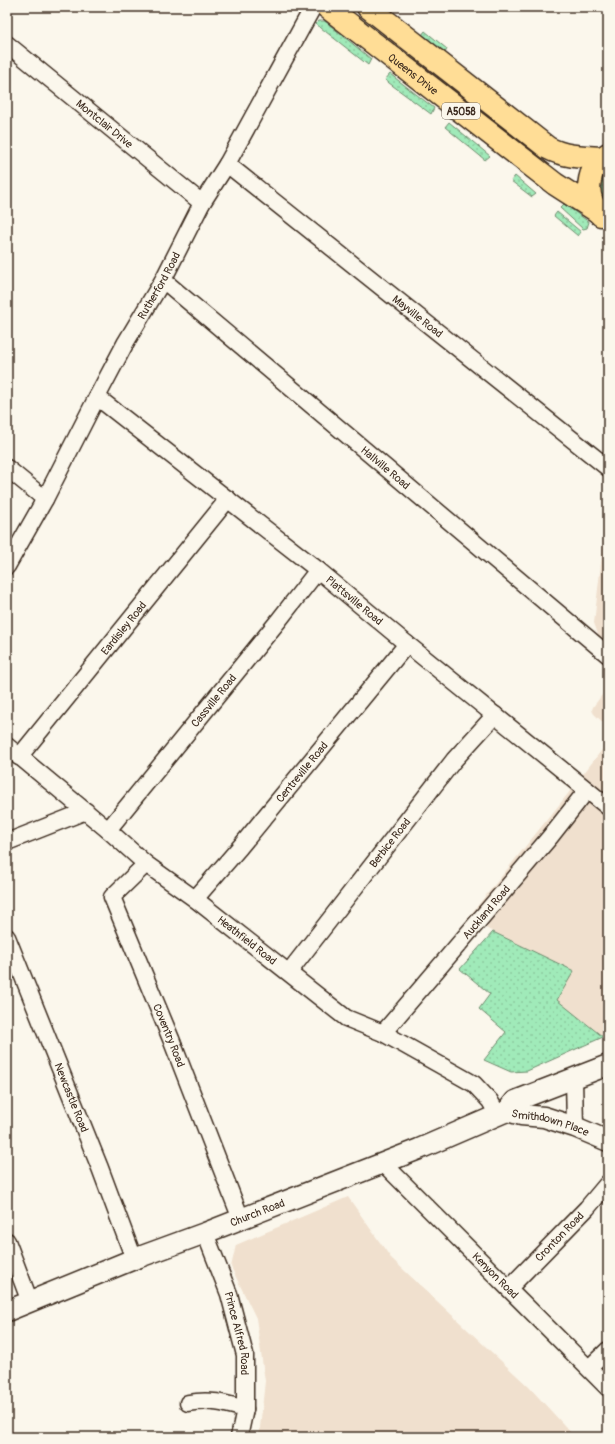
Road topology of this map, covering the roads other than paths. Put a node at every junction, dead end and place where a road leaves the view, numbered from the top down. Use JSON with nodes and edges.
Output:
{"nodes":[{"id":1,"x":312,"y":7,"type":"edge"},
{"id":2,"x":327,"y":7,"type":"edge"},
{"id":3,"x":368,"y":7,"type":"edge"},
{"id":4,"x":7,"y":44,"type":"edge"},
{"id":5,"x":606,"y":155,"type":"edge"},
{"id":6,"x":227,"y":164,"type":"junction"},
{"id":7,"x":202,"y":203,"type":"junction"},
{"id":8,"x":602,"y":216,"type":"edge"},
{"id":9,"x":163,"y":280,"type":"junction"},
{"id":10,"x":97,"y":397,"type":"junction"},
{"id":11,"x":7,"y":468,"type":"edge"},
{"id":12,"x":608,"y":468,"type":"edge"},
{"id":13,"x":45,"y":499,"type":"junction"},
{"id":14,"x":228,"y":499,"type":"junction"},
{"id":15,"x":7,"y":566,"type":"edge"},
{"id":16,"x":318,"y":570,"type":"junction"},
{"id":17,"x":407,"y":644,"type":"junction"},
{"id":18,"x":608,"y":656,"type":"edge"},
{"id":19,"x":495,"y":715,"type":"junction"},
{"id":20,"x":7,"y":746,"type":"edge"},
{"id":21,"x":19,"y":756,"type":"junction"},
{"id":22,"x":587,"y":790,"type":"junction"},
{"id":23,"x":608,"y":807,"type":"edge"},
{"id":24,"x":86,"y":811,"type":"junction"},
{"id":25,"x":108,"y":830,"type":"junction"},
{"id":26,"x":7,"y":842,"type":"edge"},
{"id":27,"x":146,"y":864,"type":"junction"},
{"id":28,"x":195,"y":899,"type":"junction"},
{"id":29,"x":7,"y":937,"type":"edge"},
{"id":30,"x":289,"y":972,"type":"junction"},
{"id":31,"x":383,"y":1033,"type":"junction"},
{"id":32,"x":608,"y":1065,"type":"edge"},
{"id":33,"x":574,"y":1078,"type":"junction"},
{"id":34,"x":503,"y":1113,"type":"junction"},
{"id":35,"x":575,"y":1127,"type":"junction"},
{"id":36,"x":608,"y":1141,"type":"edge"},
{"id":37,"x":384,"y":1163,"type":"junction"},
{"id":38,"x":608,"y":1183,"type":"edge"},
{"id":39,"x":241,"y":1219,"type":"junction"},
{"id":40,"x":205,"y":1233,"type":"junction"},
{"id":41,"x":7,"y":1242,"type":"edge"},
{"id":42,"x":134,"y":1259,"type":"junction"},
{"id":43,"x":510,"y":1288,"type":"junction"},
{"id":44,"x":30,"y":1302,"type":"junction"},
{"id":45,"x":7,"y":1311,"type":"edge"},
{"id":46,"x":608,"y":1350,"type":"edge"},
{"id":47,"x":589,"y":1368,"type":"junction"},
{"id":48,"x":608,"y":1388,"type":"edge"},
{"id":49,"x":188,"y":1403,"type":"dead end"},
{"id":50,"x":245,"y":1409,"type":"junction"},
{"id":51,"x":239,"y":1437,"type":"edge"}],
"edges":[{"from":1,"to":6,"type":"street","name":"Rutherford Road"},
{"from":2,"to":8,"type":"highway","name":"Queens Drive","number":"A5058"},
{"from":3,"to":5,"type":"highway","number":"A5058"},
{"from":4,"to":7,"type":"street","name":"Montclair Drive"},
{"from":5,"to":8,"type":"highway"},
{"from":6,"to":7,"type":"street","name":"Rutherford Road"},
{"from":6,"to":12,"type":"street","name":"Mayville Road"},
{"from":7,"to":9,"type":"street","name":"Rutherford Road"},
{"from":9,"to":10,"type":"street","name":"Rutherford Road"},
{"from":9,"to":18,"type":"street","name":"Hallville Road"},
{"from":10,"to":13,"type":"street","name":"Rutherford Road"},
{"from":10,"to":14,"type":"street","name":"Plattsville Road"},
{"from":11,"to":13,"type":"street"},
{"from":13,"to":15,"type":"street","name":"Rutherford Road"},
{"from":14,"to":16,"type":"street","name":"Plattsville Road"},
{"from":14,"to":21,"type":"street","name":"Eardisley Road"},
{"from":16,"to":17,"type":"street","name":"Plattsville Road"},
{"from":16,"to":25,"type":"street","name":"Cassville Road"},
{"from":17,"to":19,"type":"street","name":"Plattsville Road"},
{"from":17,"to":28,"type":"street","name":"Centreville Road"},
{"from":19,"to":22,"type":"street","name":"Plattsville Road"},
{"from":19,"to":30,"type":"street","name":"Berbice Road"},
{"from":20,"to":21,"type":"street","name":"Heathfield Road"},
{"from":21,"to":24,"type":"street","name":"Heathfield Road"},
{"from":22,"to":23,"type":"street","name":"Plattsville Road"},
{"from":22,"to":31,"type":"street","name":"Auckland Road"},
{"from":24,"to":25,"type":"street","name":"Heathfield Road"},
{"from":24,"to":26,"type":"street"},
{"from":25,"to":27,"type":"street","name":"Heathfield Road"},
{"from":27,"to":28,"type":"street","name":"Heathfield Road"},
{"from":27,"to":39,"type":"street","name":"Coventry Road"},
{"from":28,"to":30,"type":"street","name":"Heathfield Road"},
{"from":29,"to":42,"type":"street","name":"Newcastle Road"},
{"from":30,"to":31,"type":"street","name":"Heathfield Road"},
{"from":31,"to":34,"type":"street","name":"Heathfield Road"},
{"from":32,"to":33,"type":"street","name":"Smithdown Place"},
{"from":33,"to":34,"type":"street","name":"Smithdown Place"},
{"from":33,"to":35,"type":"street"},
{"from":34,"to":35,"type":"street","name":"Smithdown Place"},
{"from":34,"to":37,"type":"street","name":"Church Road"},
{"from":35,"to":36,"type":"street","name":"Smithdown Place"},
{"from":37,"to":39,"type":"street","name":"Church Road"},
{"from":37,"to":43,"type":"street","name":"Kenyon Road"},
{"from":38,"to":43,"type":"street","name":"Cronton Road"},
{"from":39,"to":40,"type":"street","name":"Church Road"},
{"from":40,"to":42,"type":"street","name":"Church Road"},
{"from":40,"to":50,"type":"street","name":"Prince Alfred Road"},
{"from":41,"to":44,"type":"street"},
{"from":42,"to":44,"type":"street","name":"Church Road"},
{"from":43,"to":47,"type":"street","name":"Kenyon Road"},
{"from":44,"to":45,"type":"street","name":"Church Road"},
{"from":46,"to":47,"type":"street"},
{"from":47,"to":48,"type":"street","name":"Kenyon Road"},
{"from":49,"to":50,"type":"street"},
{"from":50,"to":51,"type":"street","name":"Prince Alfred Road"}]}
